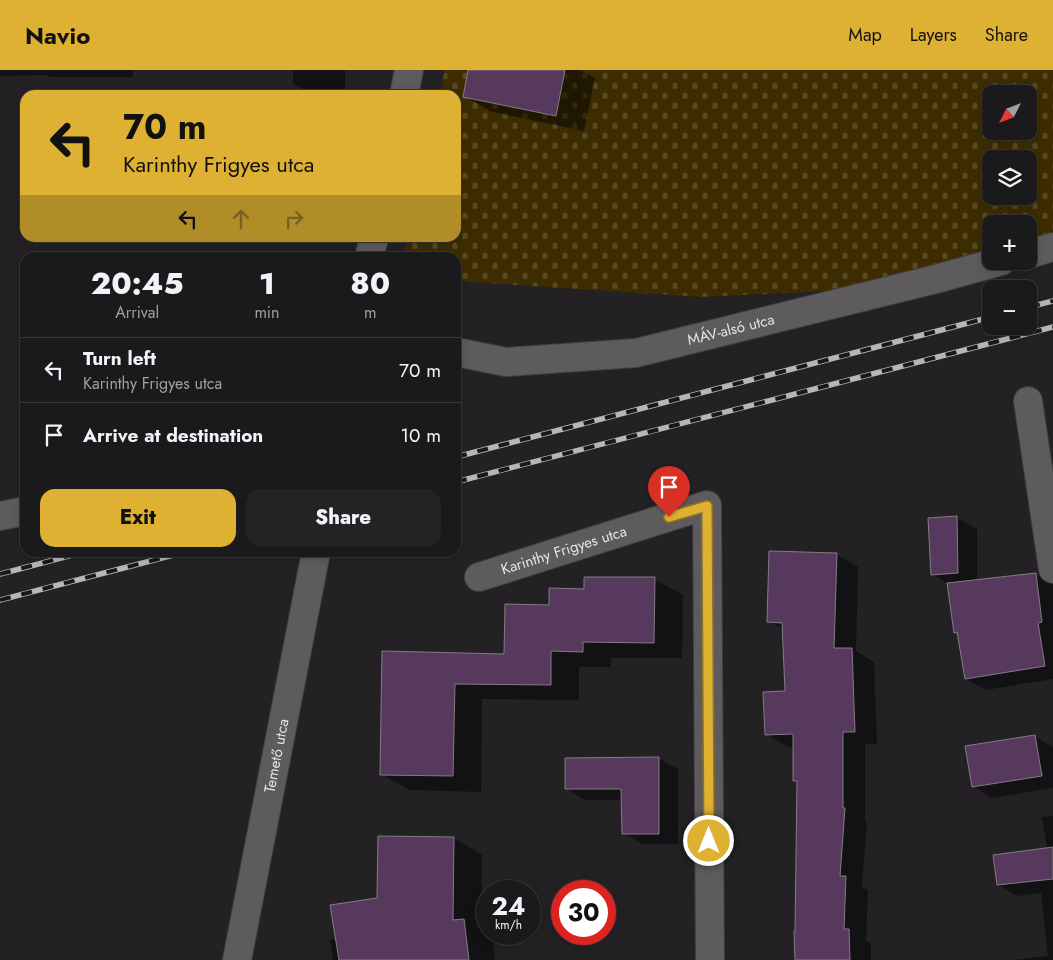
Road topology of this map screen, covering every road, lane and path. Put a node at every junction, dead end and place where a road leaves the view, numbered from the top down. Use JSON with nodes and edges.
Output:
{"nodes":[{"id":1,"x":409,"y":70,"type":"edge"},
{"id":2,"x":405,"y":90,"type":"edge"},
{"id":3,"x":1053,"y":247,"type":"edge"},
{"id":4,"x":1037,"y":252,"type":"edge"},
{"id":5,"x":982,"y":266,"type":"edge"},
{"id":6,"x":461,"y":353,"type":"edge"},
{"id":7,"x":1028,"y":401,"type":"dead end"},
{"id":8,"x":20,"y":512,"type":"edge"},
{"id":9,"x":0,"y":516,"type":"edge"},
{"id":10,"x":315,"y":557,"type":"edge"},
{"id":11,"x":1053,"y":569,"type":"edge"},
{"id":12,"x":479,"y":576,"type":"dead end"},
{"id":13,"x":237,"y":960,"type":"edge"},
{"id":14,"x":710,"y":960,"type":"edge"}],
"edges":[{"from":1,"to":2,"type":"street"},
{"from":3,"to":4,"type":"street"},
{"from":5,"to":6,"type":"street","name":"MÁV-alsó utca"},
{"from":7,"to":11,"type":"street"},
{"from":8,"to":9,"type":"street"},
{"from":10,"to":13,"type":"street","name":"Temető utca"},
{"from":12,"to":14,"type":"street","name":"Karinthy Frigyes utca"}]}
